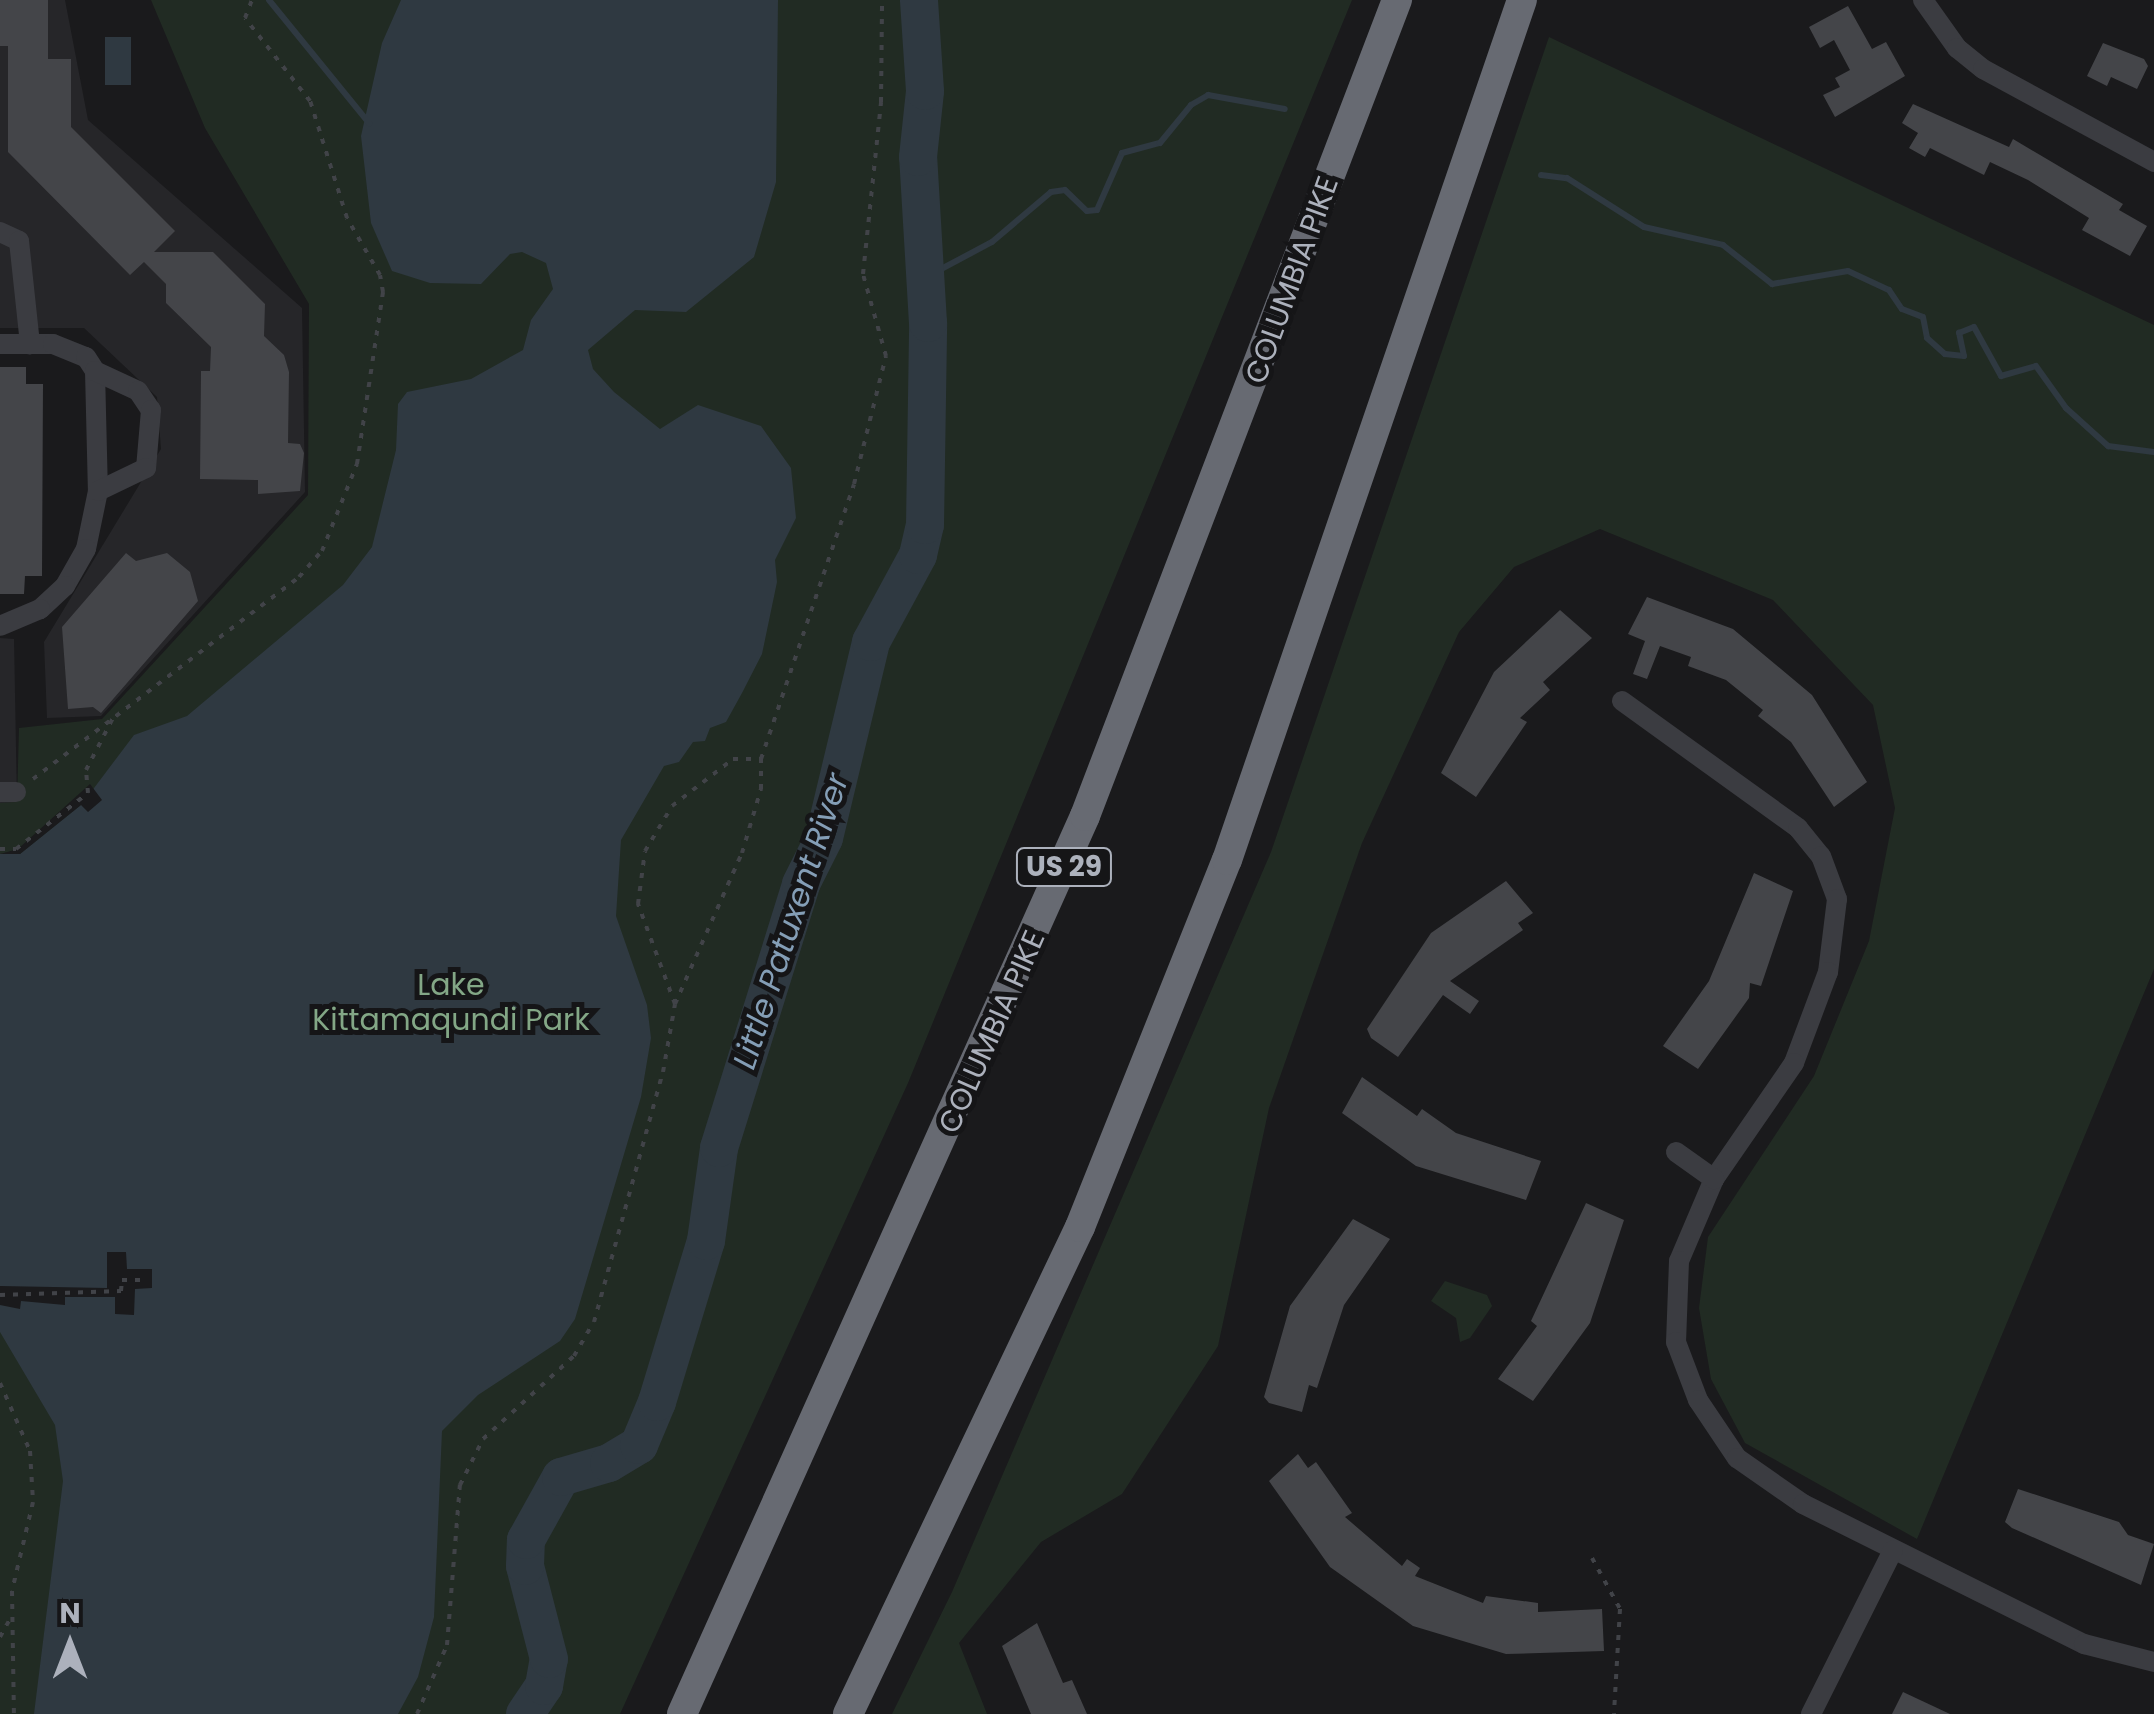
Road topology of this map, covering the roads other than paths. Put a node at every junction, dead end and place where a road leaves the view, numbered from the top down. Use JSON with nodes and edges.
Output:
{"nodes":[{"id":1,"x":1396,"y":0,"type":"edge"},
{"id":2,"x":1522,"y":0,"type":"edge"},
{"id":3,"x":1923,"y":0,"type":"edge"},
{"id":4,"x":2154,"y":162,"type":"edge"},
{"id":5,"x":0,"y":232,"type":"edge"},
{"id":6,"x":0,"y":344,"type":"edge"},
{"id":7,"x":30,"y":344,"type":"junction"},
{"id":8,"x":95,"y":371,"type":"junction"},
{"id":9,"x":98,"y":490,"type":"junction"},
{"id":10,"x":0,"y":626,"type":"edge"},
{"id":11,"x":1622,"y":702,"type":"dead end"},
{"id":12,"x":1676,"y":1152,"type":"dead end"},
{"id":13,"x":1714,"y":1180,"type":"junction"},
{"id":14,"x":1893,"y":1550,"type":"junction"},
{"id":15,"x":2154,"y":1662,"type":"edge"},
{"id":16,"x":682,"y":1714,"type":"edge"},
{"id":17,"x":848,"y":1714,"type":"edge"},
{"id":18,"x":1812,"y":1714,"type":"edge"}],
"edges":[{"from":1,"to":16,"type":"highway","name":"COLUMBIA PIKE","number":"US 29"},
{"from":2,"to":17,"type":"highway"},
{"from":3,"to":4,"type":"street"},
{"from":5,"to":7,"type":"street"},
{"from":6,"to":7,"type":"street"},
{"from":7,"to":8,"type":"street"},
{"from":8,"to":9,"type":"street"},
{"from":8,"to":9,"type":"street"},
{"from":9,"to":10,"type":"street"},
{"from":11,"to":13,"type":"street"},
{"from":12,"to":13,"type":"street"},
{"from":13,"to":14,"type":"street"},
{"from":14,"to":15,"type":"street"},
{"from":14,"to":18,"type":"street"}]}
